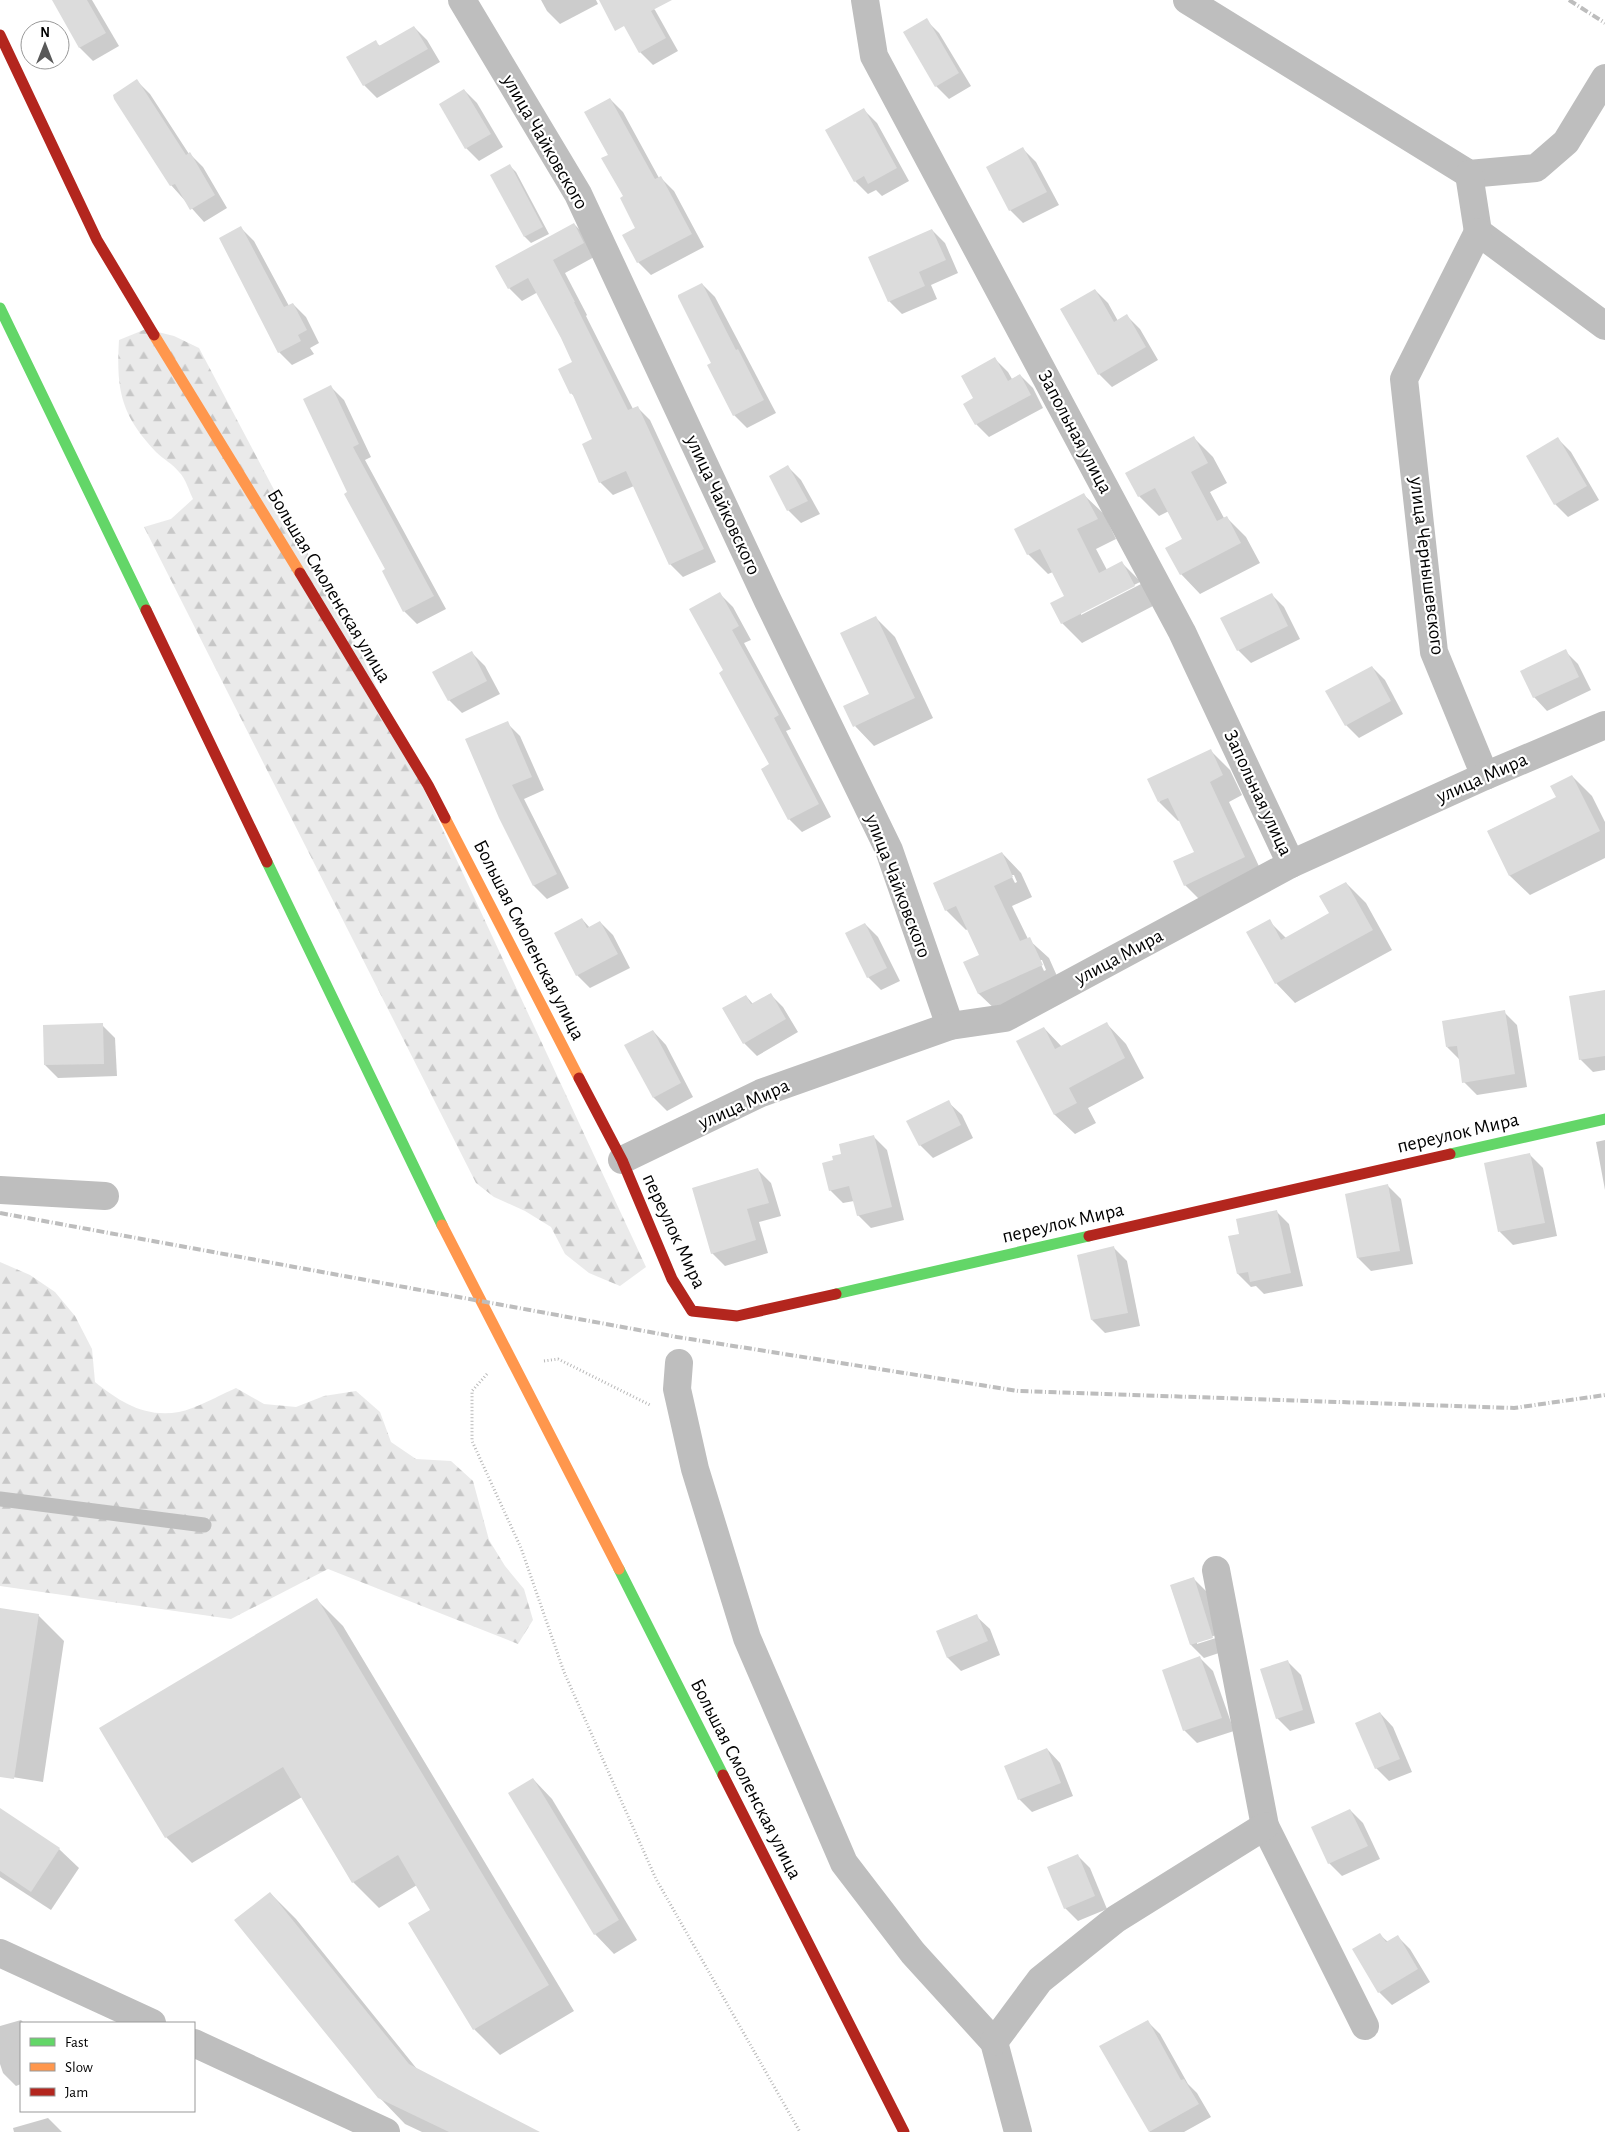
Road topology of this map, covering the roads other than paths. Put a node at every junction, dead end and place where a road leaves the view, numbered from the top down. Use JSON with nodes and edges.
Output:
{"nodes":[{"id":1,"x":462,"y":0,"type":"edge"},
{"id":2,"x":865,"y":0,"type":"edge"},
{"id":3,"x":1187,"y":0,"type":"edge"},
{"id":4,"x":0,"y":35,"type":"edge"},
{"id":5,"x":1605,"y":78,"type":"edge"},
{"id":6,"x":1469,"y":174,"type":"junction"},
{"id":7,"x":1478,"y":232,"type":"junction"},
{"id":8,"x":0,"y":308,"type":"edge"},
{"id":9,"x":1605,"y":326,"type":"edge"},
{"id":10,"x":1605,"y":724,"type":"edge"},
{"id":11,"x":1486,"y":776,"type":"junction"},
{"id":12,"x":1291,"y":864,"type":"junction"},
{"id":13,"x":950,"y":1026,"type":"junction"},
{"id":14,"x":1605,"y":1119,"type":"edge"},
{"id":15,"x":622,"y":1160,"type":"junction"},
{"id":16,"x":0,"y":1190,"type":"edge"},
{"id":17,"x":105,"y":1196,"type":"dead end"},
{"id":18,"x":680,"y":1363,"type":"dead end"},
{"id":19,"x":0,"y":1499,"type":"edge"},
{"id":20,"x":204,"y":1525,"type":"dead end"},
{"id":21,"x":1216,"y":1570,"type":"dead end"},
{"id":22,"x":1265,"y":1826,"type":"junction"},
{"id":23,"x":0,"y":1953,"type":"edge"},
{"id":24,"x":150,"y":2022,"type":"edge"},
{"id":25,"x":1365,"y":2026,"type":"dead end"},
{"id":26,"x":994,"y":2042,"type":"junction"},
{"id":27,"x":195,"y":2043,"type":"edge"},
{"id":28,"x":386,"y":2132,"type":"edge"},
{"id":29,"x":904,"y":2132,"type":"edge"},
{"id":30,"x":1018,"y":2132,"type":"edge"}],
"edges":[{"from":1,"to":13,"type":"street","name":"улица Чайковского"},
{"from":2,"to":12,"type":"street","name":"Запольная улица"},
{"from":3,"to":6,"type":"street"},
{"from":4,"to":15,"type":"street","name":"Большая Смоленская улица"},
{"from":5,"to":6,"type":"street"},
{"from":6,"to":7,"type":"street"},
{"from":7,"to":9,"type":"street"},
{"from":7,"to":11,"type":"street","name":"улица Чернышевского"},
{"from":8,"to":29,"type":"street","name":"Большая Смоленская улица"},
{"from":10,"to":11,"type":"street","name":"улица Мира"},
{"from":11,"to":12,"type":"street","name":"улица Мира"},
{"from":12,"to":13,"type":"street","name":"улица Мира"},
{"from":13,"to":15,"type":"street","name":"улица Мира"},
{"from":14,"to":15,"type":"street","name":"переулок Мира"},
{"from":16,"to":17,"type":"street"},
{"from":18,"to":26,"type":"street"},
{"from":19,"to":20,"type":"lane"},
{"from":21,"to":22,"type":"street"},
{"from":22,"to":25,"type":"street"},
{"from":22,"to":26,"type":"street"},
{"from":23,"to":24,"type":"street"},
{"from":26,"to":30,"type":"street"},
{"from":27,"to":28,"type":"street"}]}
